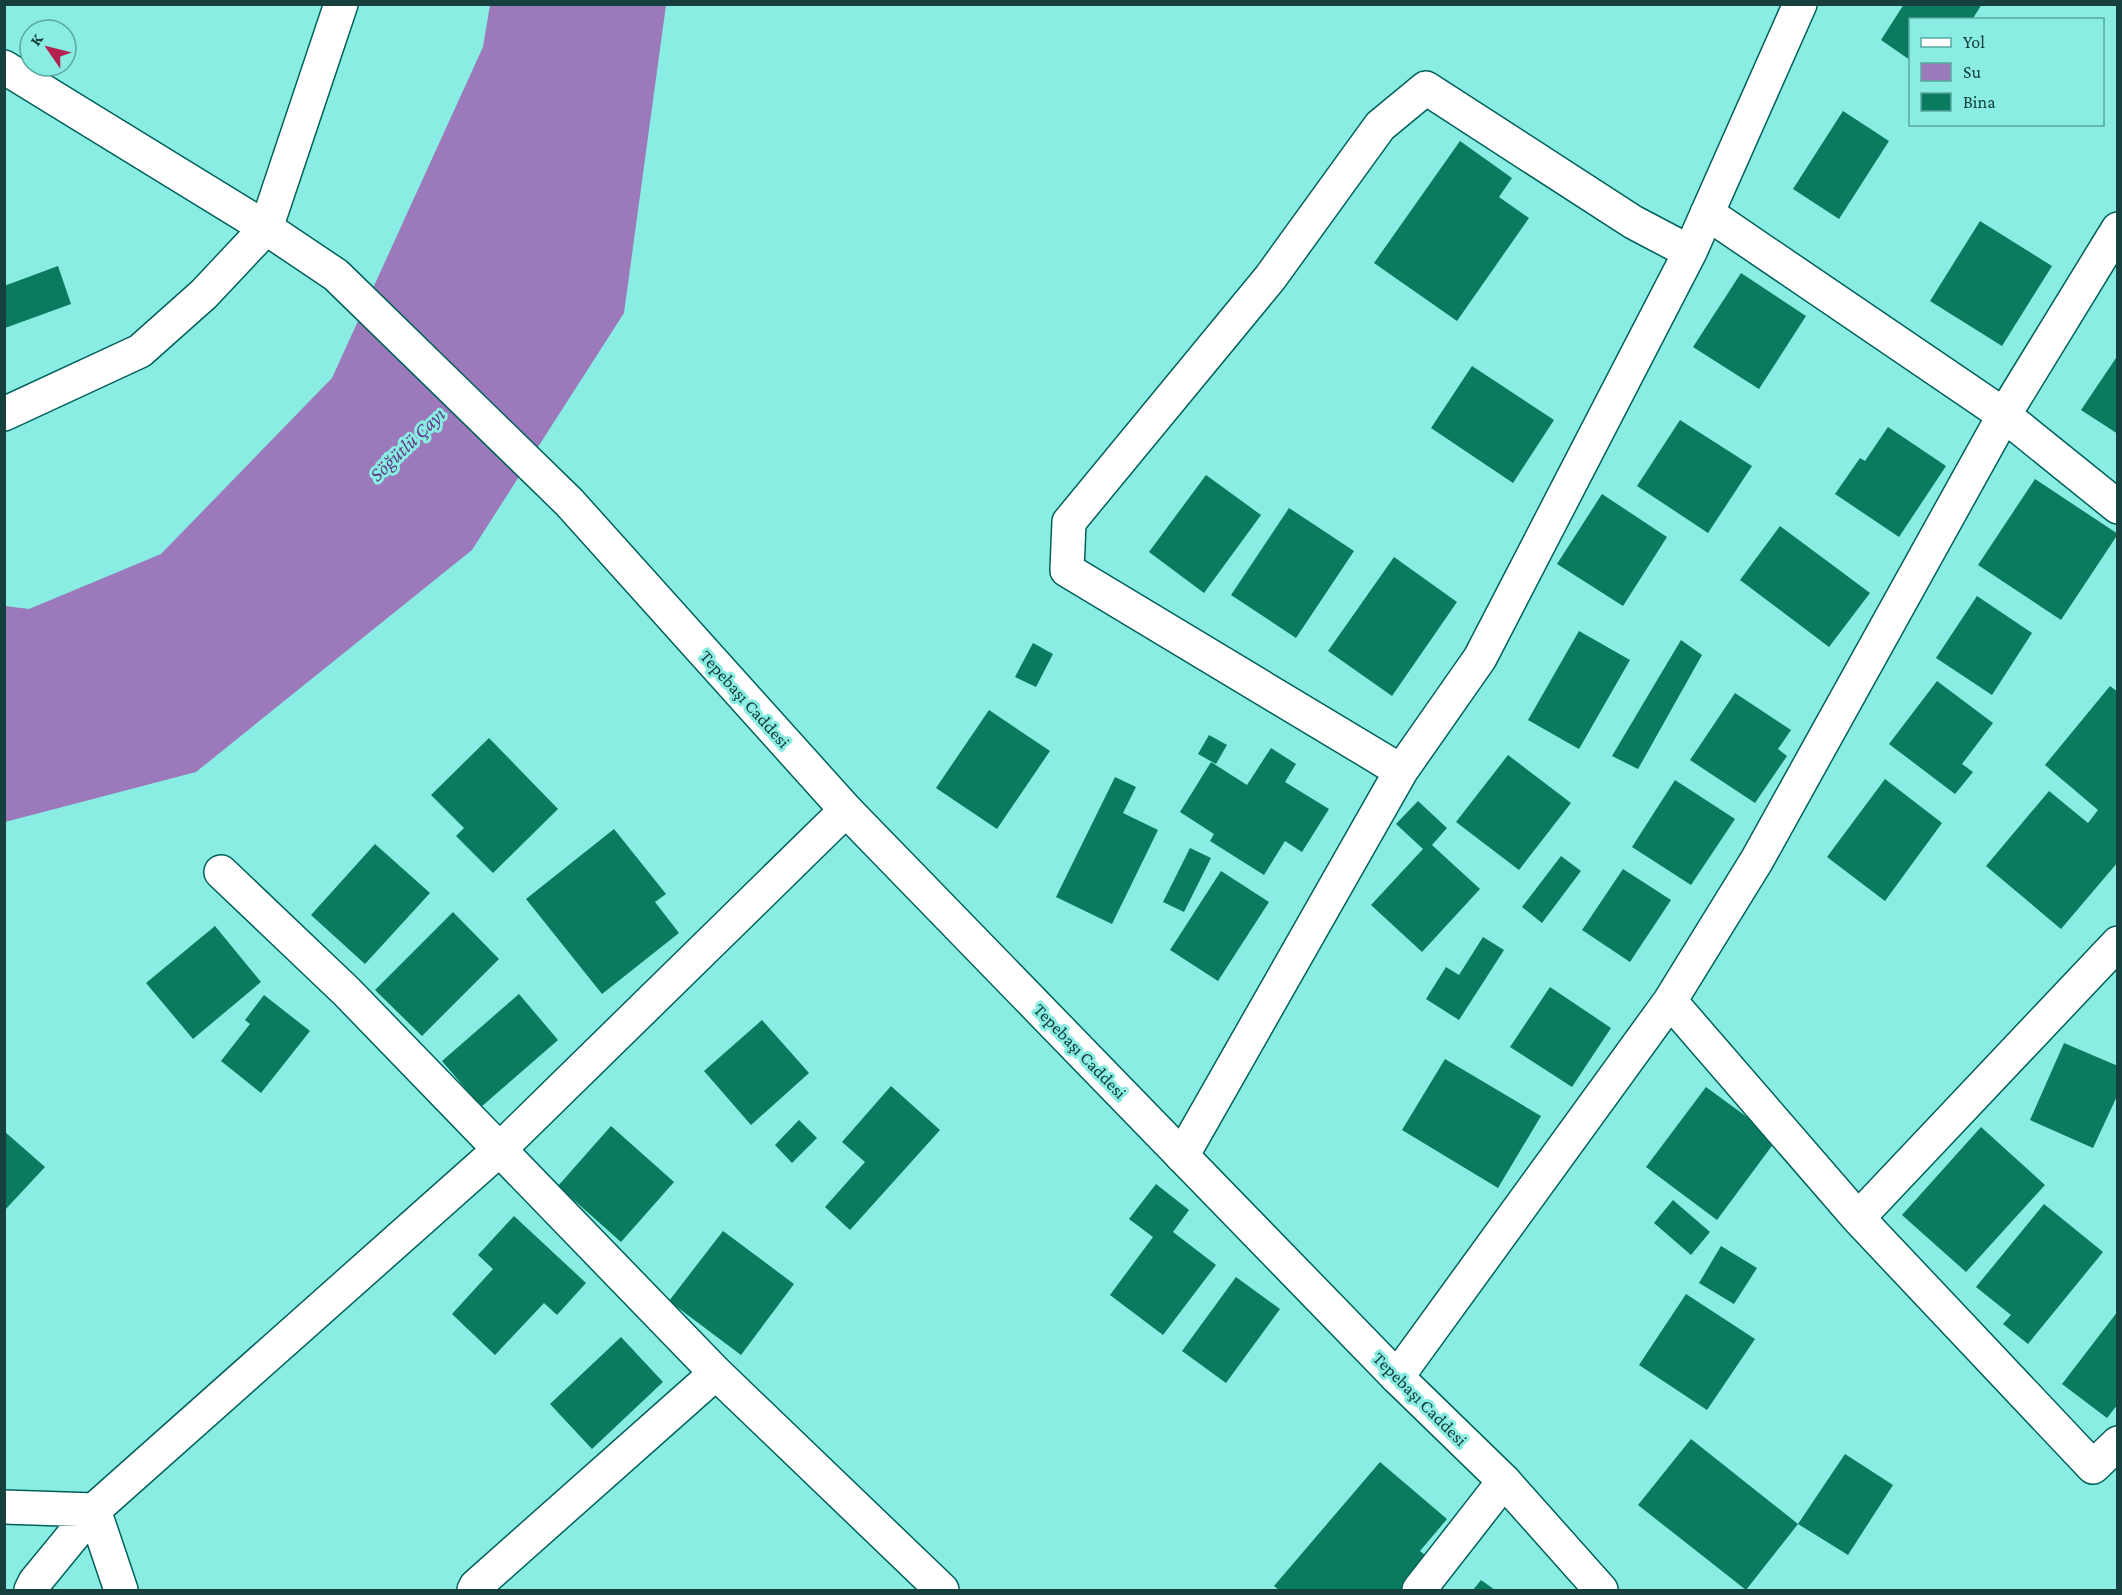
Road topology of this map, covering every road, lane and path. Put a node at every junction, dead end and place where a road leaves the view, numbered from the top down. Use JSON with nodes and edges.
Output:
{"nodes":[{"id":1,"x":341,"y":4,"type":"edge"},
{"id":2,"x":1800,"y":4,"type":"edge"},
{"id":3,"x":4,"y":67,"type":"edge"},
{"id":4,"x":1707,"y":213,"type":"junction"},
{"id":5,"x":266,"y":228,"type":"junction"},
{"id":6,"x":2118,"y":229,"type":"edge"},
{"id":7,"x":1690,"y":252,"type":"junction"},
{"id":8,"x":4,"y":414,"type":"edge"},
{"id":9,"x":2004,"y":415,"type":"junction"},
{"id":10,"x":2118,"y":507,"type":"edge"},
{"id":11,"x":1401,"y":771,"type":"junction"},
{"id":12,"x":846,"y":810,"type":"junction"},
{"id":13,"x":222,"y":872,"type":"dead end"},
{"id":14,"x":2118,"y":943,"type":"edge"},
{"id":15,"x":1670,"y":1001,"type":"junction"},
{"id":16,"x":500,"y":1149,"type":"junction"},
{"id":17,"x":1182,"y":1156,"type":"junction"},
{"id":18,"x":1858,"y":1218,"type":"junction"},
{"id":19,"x":716,"y":1373,"type":"junction"},
{"id":20,"x":1396,"y":1377,"type":"junction"},
{"id":21,"x":2118,"y":1443,"type":"edge"},
{"id":22,"x":1504,"y":1482,"type":"junction"},
{"id":23,"x":4,"y":1507,"type":"edge"},
{"id":24,"x":94,"y":1510,"type":"junction"},
{"id":25,"x":477,"y":1589,"type":"edge"},
{"id":26,"x":32,"y":1590,"type":"edge"},
{"id":27,"x":121,"y":1590,"type":"edge"},
{"id":28,"x":942,"y":1590,"type":"edge"},
{"id":29,"x":1419,"y":1590,"type":"edge"},
{"id":30,"x":1601,"y":1590,"type":"edge"}],
"edges":[{"from":1,"to":5,"type":"street"},
{"from":2,"to":4,"type":"street"},
{"from":3,"to":5,"type":"street","name":"Tepebaşı Caddesi"},
{"from":4,"to":7,"type":"street"},
{"from":4,"to":9,"type":"street"},
{"from":5,"to":8,"type":"street"},
{"from":5,"to":12,"type":"street","name":"Tepebaşı Caddesi"},
{"from":6,"to":9,"type":"street"},
{"from":7,"to":11,"type":"street"},
{"from":7,"to":11,"type":"street"},
{"from":9,"to":10,"type":"street"},
{"from":9,"to":15,"type":"street"},
{"from":11,"to":17,"type":"street"},
{"from":12,"to":16,"type":"street"},
{"from":12,"to":17,"type":"street","name":"Tepebaşı Caddesi"},
{"from":13,"to":16,"type":"street"},
{"from":14,"to":18,"type":"street"},
{"from":15,"to":18,"type":"street"},
{"from":15,"to":20,"type":"street"},
{"from":16,"to":19,"type":"street"},
{"from":16,"to":24,"type":"street"},
{"from":17,"to":20,"type":"street","name":"Tepebaşı Caddesi"},
{"from":18,"to":21,"type":"street"},
{"from":19,"to":25,"type":"street"},
{"from":19,"to":28,"type":"street"},
{"from":20,"to":22,"type":"street","name":"Tepebaşı Caddesi"},
{"from":22,"to":29,"type":"street"},
{"from":22,"to":30,"type":"street","name":"Tepebaşı Caddesi"},
{"from":23,"to":24,"type":"street"},
{"from":24,"to":26,"type":"street"},
{"from":24,"to":27,"type":"street"}]}
